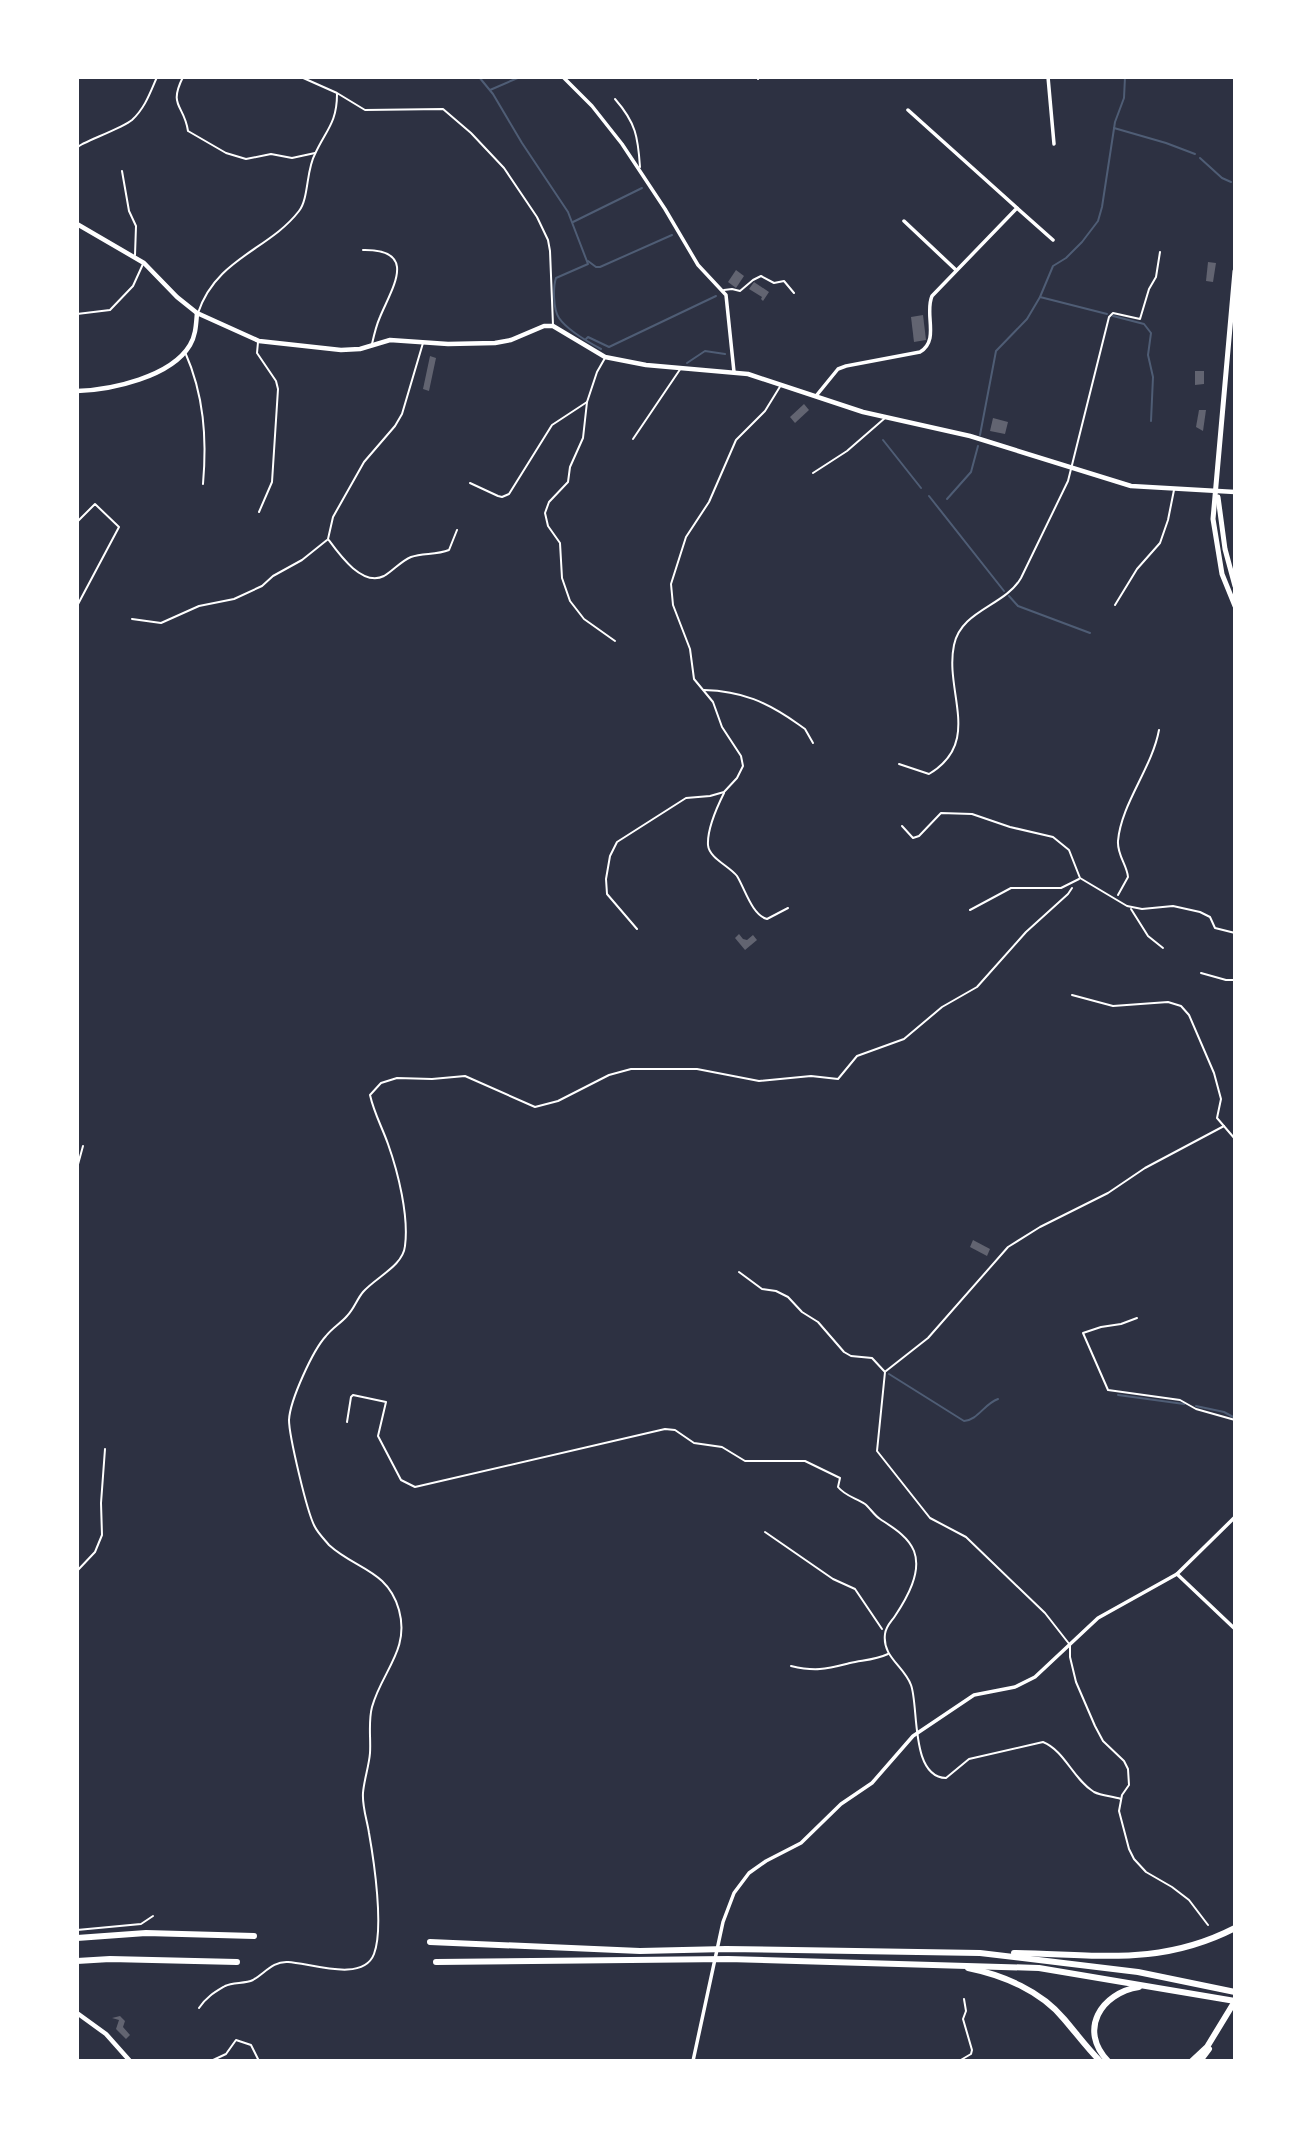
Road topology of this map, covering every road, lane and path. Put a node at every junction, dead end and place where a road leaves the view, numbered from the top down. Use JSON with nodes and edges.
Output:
{"nodes":[{"id":1,"x":157,"y":77,"type":"edge"},
{"id":2,"x":183,"y":77,"type":"edge"},
{"id":3,"x":302,"y":77,"type":"edge"},
{"id":4,"x":564,"y":77,"type":"edge"},
{"id":5,"x":1048,"y":77,"type":"edge"},
{"id":6,"x":337,"y":93,"type":"junction"},
{"id":7,"x":615,"y":99,"type":"dead end"},
{"id":8,"x":908,"y":110,"type":"dead end"},
{"id":9,"x":1054,"y":144,"type":"dead end"},
{"id":10,"x":315,"y":153,"type":"junction"},
{"id":11,"x":77,"y":158,"type":"edge"},
{"id":12,"x":640,"y":168,"type":"junction"},
{"id":13,"x":121,"y":171,"type":"dead end"},
{"id":14,"x":1017,"y":208,"type":"junction"},
{"id":15,"x":904,"y":221,"type":"dead end"},
{"id":16,"x":77,"y":224,"type":"edge"},
{"id":17,"x":1053,"y":240,"type":"dead end"},
{"id":18,"x":363,"y":250,"type":"dead end"},
{"id":19,"x":1160,"y":252,"type":"dead end"},
{"id":20,"x":134,"y":256,"type":"junction"},
{"id":21,"x":144,"y":263,"type":"junction"},
{"id":22,"x":956,"y":270,"type":"junction"},
{"id":23,"x":1235,"y":271,"type":"edge"},
{"id":24,"x":723,"y":290,"type":"junction"},
{"id":25,"x":794,"y":293,"type":"dead end"},
{"id":26,"x":197,"y":313,"type":"junction"},
{"id":27,"x":77,"y":314,"type":"edge"},
{"id":28,"x":553,"y":326,"type":"junction"},
{"id":29,"x":258,"y":341,"type":"junction"},
{"id":30,"x":423,"y":342,"type":"junction"},
{"id":31,"x":372,"y":345,"type":"junction"},
{"id":32,"x":185,"y":351,"type":"junction"},
{"id":33,"x":605,"y":357,"type":"junction"},
{"id":34,"x":681,"y":367,"type":"junction"},
{"id":35,"x":734,"y":372,"type":"junction"},
{"id":36,"x":782,"y":384,"type":"junction"},
{"id":37,"x":77,"y":391,"type":"edge"},
{"id":38,"x":816,"y":396,"type":"junction"},
{"id":39,"x":587,"y":402,"type":"junction"},
{"id":40,"x":886,"y":417,"type":"junction"},
{"id":41,"x":633,"y":439,"type":"dead end"},
{"id":42,"x":1071,"y":468,"type":"junction"},
{"id":43,"x":813,"y":473,"type":"dead end"},
{"id":44,"x":470,"y":483,"type":"dead end"},
{"id":45,"x":203,"y":484,"type":"dead end"},
{"id":46,"x":1174,"y":489,"type":"junction"},
{"id":47,"x":1217,"y":491,"type":"junction"},
{"id":48,"x":1235,"y":492,"type":"edge"},
{"id":49,"x":259,"y":512,"type":"dead end"},
{"id":50,"x":77,"y":522,"type":"edge"},
{"id":51,"x":457,"y":530,"type":"dead end"},
{"id":52,"x":328,"y":539,"type":"junction"},
{"id":53,"x":1235,"y":586,"type":"edge"},
{"id":54,"x":1115,"y":605,"type":"dead end"},
{"id":55,"x":77,"y":606,"type":"edge"},
{"id":56,"x":1235,"y":606,"type":"edge"},
{"id":57,"x":132,"y":619,"type":"dead end"},
{"id":58,"x":615,"y":641,"type":"dead end"},
{"id":59,"x":703,"y":690,"type":"junction"},
{"id":60,"x":1159,"y":730,"type":"dead end"},
{"id":61,"x":813,"y":743,"type":"dead end"},
{"id":62,"x":899,"y":764,"type":"dead end"},
{"id":63,"x":724,"y":792,"type":"junction"},
{"id":64,"x":902,"y":826,"type":"dead end"},
{"id":65,"x":1080,"y":878,"type":"junction"},
{"id":66,"x":1072,"y":884,"type":"junction"},
{"id":67,"x":1115,"y":898,"type":"junction"},
{"id":68,"x":788,"y":908,"type":"dead end"},
{"id":69,"x":1130,"y":908,"type":"junction"},
{"id":70,"x":970,"y":910,"type":"dead end"},
{"id":71,"x":637,"y":929,"type":"dead end"},
{"id":72,"x":1235,"y":933,"type":"edge"},
{"id":73,"x":1163,"y":948,"type":"dead end"},
{"id":74,"x":1201,"y":973,"type":"dead end"},
{"id":75,"x":1235,"y":981,"type":"edge"},
{"id":76,"x":1072,"y":995,"type":"dead end"},
{"id":77,"x":1224,"y":1126,"type":"junction"},
{"id":78,"x":1235,"y":1139,"type":"edge"},
{"id":79,"x":83,"y":1146,"type":"dead end"},
{"id":80,"x":77,"y":1168,"type":"edge"},
{"id":81,"x":738,"y":1272,"type":"dead end"},
{"id":82,"x":1138,"y":1318,"type":"dead end"},
{"id":83,"x":885,"y":1372,"type":"junction"},
{"id":84,"x":1235,"y":1420,"type":"edge"},
{"id":85,"x":347,"y":1422,"type":"dead end"},
{"id":86,"x":105,"y":1449,"type":"dead end"},
{"id":87,"x":1235,"y":1517,"type":"edge"},
{"id":88,"x":765,"y":1532,"type":"dead end"},
{"id":89,"x":77,"y":1571,"type":"edge"},
{"id":90,"x":1177,"y":1574,"type":"junction"},
{"id":91,"x":1235,"y":1629,"type":"edge"},
{"id":92,"x":884,"y":1636,"type":"junction"},
{"id":93,"x":1070,"y":1645,"type":"junction"},
{"id":94,"x":889,"y":1654,"type":"junction"},
{"id":95,"x":791,"y":1666,"type":"dead end"},
{"id":96,"x":916,"y":1734,"type":"junction"},
{"id":97,"x":1121,"y":1799,"type":"junction"},
{"id":98,"x":153,"y":1916,"type":"dead end"},
{"id":99,"x":1208,"y":1925,"type":"dead end"},
{"id":100,"x":1235,"y":1928,"type":"edge"},
{"id":101,"x":77,"y":1930,"type":"edge"},
{"id":102,"x":254,"y":1936,"type":"dead end"},
{"id":103,"x":77,"y":1938,"type":"edge"},
{"id":104,"x":430,"y":1942,"type":"dead end"},
{"id":105,"x":980,"y":1953,"type":"junction"},
{"id":106,"x":77,"y":1961,"type":"edge"},
{"id":107,"x":237,"y":1962,"type":"dead end"},
{"id":108,"x":436,"y":1962,"type":"dead end"},
{"id":109,"x":942,"y":1964,"type":"junction"},
{"id":110,"x":1175,"y":1991,"type":"junction"},
{"id":111,"x":1235,"y":1992,"type":"edge"},
{"id":112,"x":964,"y":1999,"type":"dead end"},
{"id":113,"x":1235,"y":2001,"type":"edge"},
{"id":114,"x":200,"y":2008,"type":"dead end"},
{"id":115,"x":1235,"y":2009,"type":"edge"},
{"id":116,"x":77,"y":2013,"type":"edge"},
{"id":117,"x":130,"y":2061,"type":"edge"},
{"id":118,"x":211,"y":2061,"type":"edge"},
{"id":119,"x":259,"y":2061,"type":"edge"},
{"id":120,"x":514,"y":2061,"type":"edge"},
{"id":121,"x":524,"y":2061,"type":"edge"},
{"id":122,"x":693,"y":2061,"type":"edge"},
{"id":123,"x":960,"y":2061,"type":"edge"},
{"id":124,"x":1100,"y":2061,"type":"edge"},
{"id":125,"x":1108,"y":2061,"type":"edge"},
{"id":126,"x":1192,"y":2061,"type":"edge"},
{"id":127,"x":1200,"y":2061,"type":"edge"}],
"edges":[{"from":1,"to":11,"type":"lane"},
{"from":2,"to":10,"type":"lane"},
{"from":3,"to":6,"type":"lane"},
{"from":4,"to":12,"type":"street"},
{"from":5,"to":9,"type":"street"},
{"from":6,"to":10,"type":"lane"},
{"from":6,"to":28,"type":"lane"},
{"from":7,"to":12,"type":"lane"},
{"from":8,"to":14,"type":"street"},
{"from":10,"to":26,"type":"lane"},
{"from":12,"to":24,"type":"street"},
{"from":13,"to":20,"type":"lane"},
{"from":14,"to":17,"type":"street"},
{"from":14,"to":22,"type":"street"},
{"from":15,"to":22,"type":"street"},
{"from":16,"to":20,"type":"street"},
{"from":18,"to":31,"type":"lane"},
{"from":19,"to":42,"type":"lane"},
{"from":20,"to":21,"type":"street"},
{"from":21,"to":26,"type":"street"},
{"from":21,"to":27,"type":"lane"},
{"from":22,"to":38,"type":"street"},
{"from":23,"to":47,"type":"main road"},
{"from":24,"to":25,"type":"lane"},
{"from":24,"to":35,"type":"street"},
{"from":26,"to":29,"type":"street"},
{"from":26,"to":32,"type":"street"},
{"from":28,"to":30,"type":"street"},
{"from":28,"to":33,"type":"street"},
{"from":29,"to":31,"type":"street"},
{"from":29,"to":49,"type":"lane"},
{"from":30,"to":31,"type":"street"},
{"from":30,"to":52,"type":"lane"},
{"from":32,"to":37,"type":"street"},
{"from":32,"to":45,"type":"lane"},
{"from":33,"to":34,"type":"street"},
{"from":33,"to":39,"type":"lane"},
{"from":34,"to":35,"type":"street"},
{"from":34,"to":41,"type":"lane"},
{"from":35,"to":36,"type":"street"},
{"from":36,"to":38,"type":"street"},
{"from":36,"to":59,"type":"lane"},
{"from":38,"to":40,"type":"street"},
{"from":39,"to":44,"type":"lane"},
{"from":39,"to":58,"type":"lane"},
{"from":40,"to":42,"type":"street"},
{"from":40,"to":43,"type":"lane"},
{"from":42,"to":46,"type":"street"},
{"from":42,"to":62,"type":"lane"},
{"from":46,"to":47,"type":"street"},
{"from":46,"to":54,"type":"lane"},
{"from":47,"to":48,"type":"street"},
{"from":47,"to":53,"type":"main road"},
{"from":47,"to":56,"type":"main road"},
{"from":50,"to":55,"type":"lane"},
{"from":51,"to":52,"type":"lane"},
{"from":52,"to":57,"type":"lane"},
{"from":59,"to":61,"type":"lane"},
{"from":59,"to":63,"type":"lane"},
{"from":60,"to":67,"type":"path"},
{"from":63,"to":68,"type":"lane"},
{"from":63,"to":71,"type":"lane"},
{"from":64,"to":65,"type":"lane"},
{"from":65,"to":66,"type":"lane"},
{"from":65,"to":67,"type":"lane"},
{"from":66,"to":70,"type":"lane"},
{"from":66,"to":114,"type":"path"},
{"from":67,"to":69,"type":"lane"},
{"from":69,"to":72,"type":"lane"},
{"from":69,"to":73,"type":"lane"},
{"from":74,"to":75,"type":"lane"},
{"from":76,"to":77,"type":"lane"},
{"from":77,"to":78,"type":"lane"},
{"from":77,"to":83,"type":"lane"},
{"from":79,"to":80,"type":"lane"},
{"from":81,"to":83,"type":"lane"},
{"from":82,"to":84,"type":"lane"},
{"from":83,"to":93,"type":"lane"},
{"from":85,"to":92,"type":"lane"},
{"from":86,"to":89,"type":"lane"},
{"from":87,"to":90,"type":"street"},
{"from":88,"to":92,"type":"path"},
{"from":90,"to":91,"type":"street"},
{"from":90,"to":93,"type":"street"},
{"from":92,"to":94,"type":"lane"},
{"from":93,"to":96,"type":"street"},
{"from":93,"to":97,"type":"lane"},
{"from":94,"to":95,"type":"lane"},
{"from":94,"to":96,"type":"lane"},
{"from":96,"to":97,"type":"lane"},
{"from":96,"to":122,"type":"street"},
{"from":97,"to":99,"type":"lane"},
{"from":98,"to":101,"type":"lane"},
{"from":100,"to":105,"type":"highway"},
{"from":102,"to":103,"type":"highway"},
{"from":104,"to":105,"type":"highway"},
{"from":105,"to":111,"type":"highway"},
{"from":106,"to":107,"type":"highway"},
{"from":108,"to":109,"type":"highway"},
{"from":109,"to":110,"type":"highway"},
{"from":109,"to":124,"type":"highway"},
{"from":110,"to":113,"type":"highway"},
{"from":110,"to":125,"type":"highway"},
{"from":112,"to":123,"type":"lane"},
{"from":113,"to":126,"type":"highway"},
{"from":115,"to":127,"type":"highway"},
{"from":116,"to":117,"type":"street"},
{"from":118,"to":119,"type":"lane"},
{"from":120,"to":121,"type":"lane"}]}
